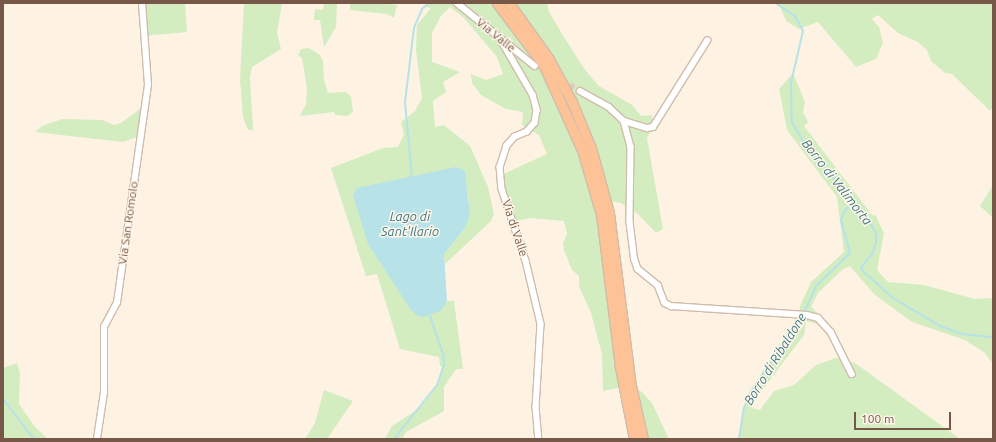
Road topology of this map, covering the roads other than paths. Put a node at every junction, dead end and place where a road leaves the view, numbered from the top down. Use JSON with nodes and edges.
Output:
{"nodes":[{"id":1,"x":142,"y":3,"type":"edge"},
{"id":2,"x":457,"y":3,"type":"edge"},
{"id":3,"x":497,"y":3,"type":"edge"},
{"id":4,"x":509,"y":3,"type":"edge"},
{"id":5,"x":500,"y":38,"type":"junction"},
{"id":6,"x":707,"y":41,"type":"dead end"},
{"id":7,"x":535,"y":66,"type":"dead end"},
{"id":8,"x":580,"y":91,"type":"tunnel mouth"},
{"id":9,"x":624,"y":121,"type":"junction"},
{"id":10,"x":852,"y":374,"type":"dead end"},
{"id":11,"x":97,"y":439,"type":"edge"},
{"id":12,"x":539,"y":439,"type":"edge"},
{"id":13,"x":634,"y":439,"type":"edge"},
{"id":14,"x":643,"y":439,"type":"edge"}],
"edges":[{"from":1,"to":11,"type":"street","name":"Via San Romolo"},
{"from":2,"to":5,"type":"street","name":"Via Valle"},
{"from":3,"to":13,"type":"highway"},
{"from":4,"to":14,"type":"highway"},
{"from":5,"to":7,"type":"street","name":"Via Valle"},
{"from":5,"to":12,"type":"street","name":"Via di Valle"},
{"from":6,"to":9,"type":"street"},
{"from":8,"to":9,"type":"street"},
{"from":9,"to":10,"type":"street"}]}
